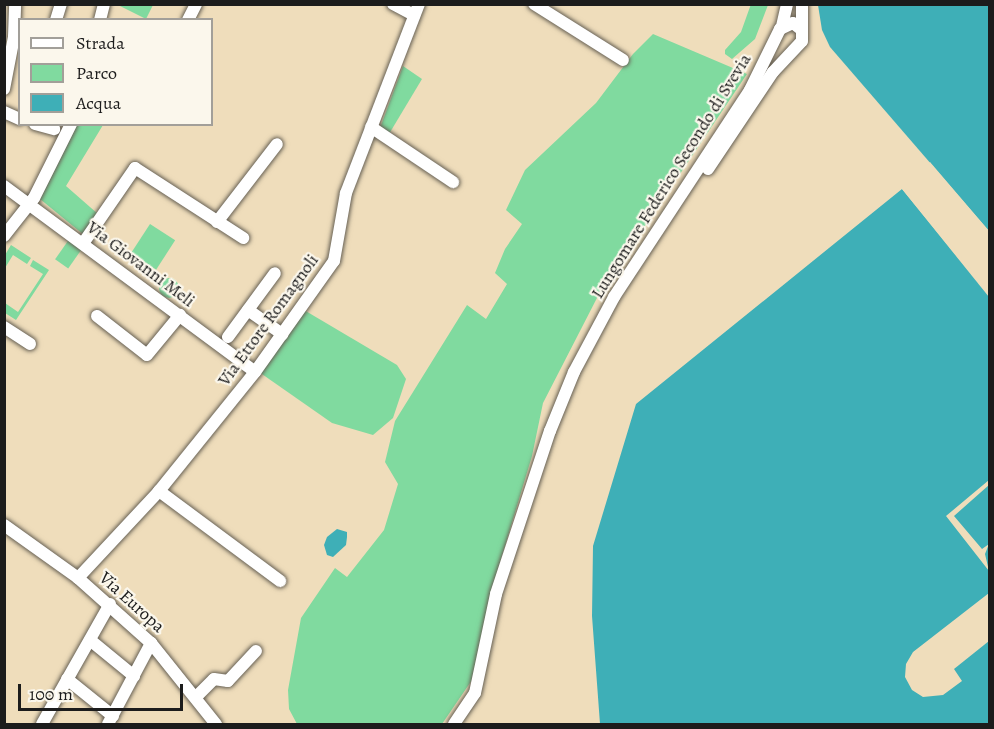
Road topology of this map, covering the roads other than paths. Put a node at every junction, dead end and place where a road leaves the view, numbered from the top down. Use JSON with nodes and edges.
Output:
{"nodes":[{"id":1,"x":15,"y":4,"type":"edge"},
{"id":2,"x":196,"y":4,"type":"edge"},
{"id":3,"x":393,"y":4,"type":"edge"},
{"id":4,"x":534,"y":4,"type":"edge"},
{"id":5,"x":788,"y":4,"type":"edge"},
{"id":6,"x":802,"y":4,"type":"edge"},
{"id":7,"x":417,"y":10,"type":"edge"},
{"id":8,"x":189,"y":18,"type":"edge"},
{"id":9,"x":780,"y":29,"type":"junction"},
{"id":10,"x":802,"y":30,"type":"junction"},
{"id":11,"x":793,"y":48,"type":"junction"},
{"id":12,"x":623,"y":60,"type":"dead end"},
{"id":13,"x":5,"y":87,"type":"edge"},
{"id":14,"x":4,"y":112,"type":"edge"},
{"id":15,"x":18,"y":118,"type":"edge"},
{"id":16,"x":43,"y":126,"type":"edge"},
{"id":17,"x":69,"y":126,"type":"edge"},
{"id":18,"x":371,"y":127,"type":"junction"},
{"id":19,"x":54,"y":129,"type":"dead end"},
{"id":20,"x":277,"y":144,"type":"dead end"},
{"id":21,"x":453,"y":182,"type":"dead end"},
{"id":22,"x":4,"y":186,"type":"edge"},
{"id":23,"x":28,"y":202,"type":"junction"},
{"id":24,"x":217,"y":222,"type":"junction"},
{"id":25,"x":4,"y":236,"type":"edge"},
{"id":26,"x":243,"y":238,"type":"dead end"},
{"id":27,"x":84,"y":243,"type":"junction"},
{"id":28,"x":275,"y":273,"type":"dead end"},
{"id":29,"x":248,"y":310,"type":"junction"},
{"id":30,"x":180,"y":315,"type":"junction"},
{"id":31,"x":97,"y":316,"type":"dead end"},
{"id":32,"x":4,"y":327,"type":"edge"},
{"id":33,"x":282,"y":334,"type":"junction"},
{"id":34,"x":228,"y":337,"type":"dead end"},
{"id":35,"x":593,"y":340,"type":"junction"},
{"id":36,"x":30,"y":344,"type":"dead end"},
{"id":37,"x":255,"y":372,"type":"junction"},
{"id":38,"x":159,"y":491,"type":"junction"},
{"id":39,"x":4,"y":525,"type":"edge"},
{"id":40,"x":78,"y":578,"type":"junction"},
{"id":41,"x":280,"y":581,"type":"dead end"},
{"id":42,"x":110,"y":604,"type":"junction"},
{"id":43,"x":90,"y":640,"type":"junction"},
{"id":44,"x":152,"y":643,"type":"junction"},
{"id":45,"x":256,"y":651,"type":"dead end"},
{"id":46,"x":134,"y":676,"type":"junction"},
{"id":47,"x":67,"y":679,"type":"junction"},
{"id":48,"x":196,"y":697,"type":"junction"},
{"id":49,"x":111,"y":720,"type":"edge"},
{"id":50,"x":42,"y":724,"type":"edge"},
{"id":51,"x":216,"y":724,"type":"edge"},
{"id":52,"x":454,"y":724,"type":"edge"}],
"edges":[{"from":1,"to":13,"type":"street"},
{"from":2,"to":8,"type":"street"},
{"from":3,"to":7,"type":"street"},
{"from":4,"to":12,"type":"street"},
{"from":5,"to":9,"type":"street","name":"Lungomare Federico Secondo di Svevia"},
{"from":6,"to":10,"type":"street"},
{"from":7,"to":18,"type":"street","name":"Via Ettore Romagnoli"},
{"from":9,"to":10,"type":"street"},
{"from":9,"to":11,"type":"street"},
{"from":9,"to":35,"type":"street","name":"Lungomare Federico Secondo di Svevia"},
{"from":10,"to":11,"type":"street"},
{"from":11,"to":35,"type":"street","name":"Lungomare Federico Secondo di Svevia"},
{"from":14,"to":15,"type":"street"},
{"from":16,"to":19,"type":"street"},
{"from":17,"to":23,"type":"street"},
{"from":18,"to":21,"type":"street"},
{"from":18,"to":33,"type":"street","name":"Via Ettore Romagnoli"},
{"from":20,"to":24,"type":"street"},
{"from":22,"to":23,"type":"street","name":"Via Giovanni Meli"},
{"from":23,"to":25,"type":"street"},
{"from":23,"to":27,"type":"street","name":"Via Giovanni Meli"},
{"from":24,"to":26,"type":"street"},
{"from":24,"to":27,"type":"street"},
{"from":27,"to":30,"type":"street","name":"Via Giovanni Meli"},
{"from":28,"to":29,"type":"street"},
{"from":29,"to":33,"type":"street"},
{"from":29,"to":34,"type":"street"},
{"from":30,"to":31,"type":"street"},
{"from":30,"to":37,"type":"street","name":"Via Giovanni Meli"},
{"from":32,"to":36,"type":"street"},
{"from":33,"to":37,"type":"street","name":"Via Ettore Romagnoli"},
{"from":35,"to":52,"type":"street","name":"Lungomare Federico Secondo di Svevia"},
{"from":37,"to":38,"type":"street","name":"Via Ettore Romagnoli"},
{"from":38,"to":40,"type":"street","name":"Via Ettore Romagnoli"},
{"from":38,"to":41,"type":"street"},
{"from":39,"to":40,"type":"street","name":"Via Europa"},
{"from":40,"to":42,"type":"street","name":"Via Europa"},
{"from":42,"to":43,"type":"street"},
{"from":42,"to":44,"type":"street","name":"Via Europa"},
{"from":43,"to":46,"type":"street"},
{"from":43,"to":47,"type":"street"},
{"from":44,"to":46,"type":"street"},
{"from":44,"to":48,"type":"street","name":"Via Europa"},
{"from":45,"to":48,"type":"street"},
{"from":46,"to":49,"type":"street"},
{"from":47,"to":49,"type":"street"},
{"from":47,"to":50,"type":"street"},
{"from":48,"to":51,"type":"street","name":"Via Europa"}]}
